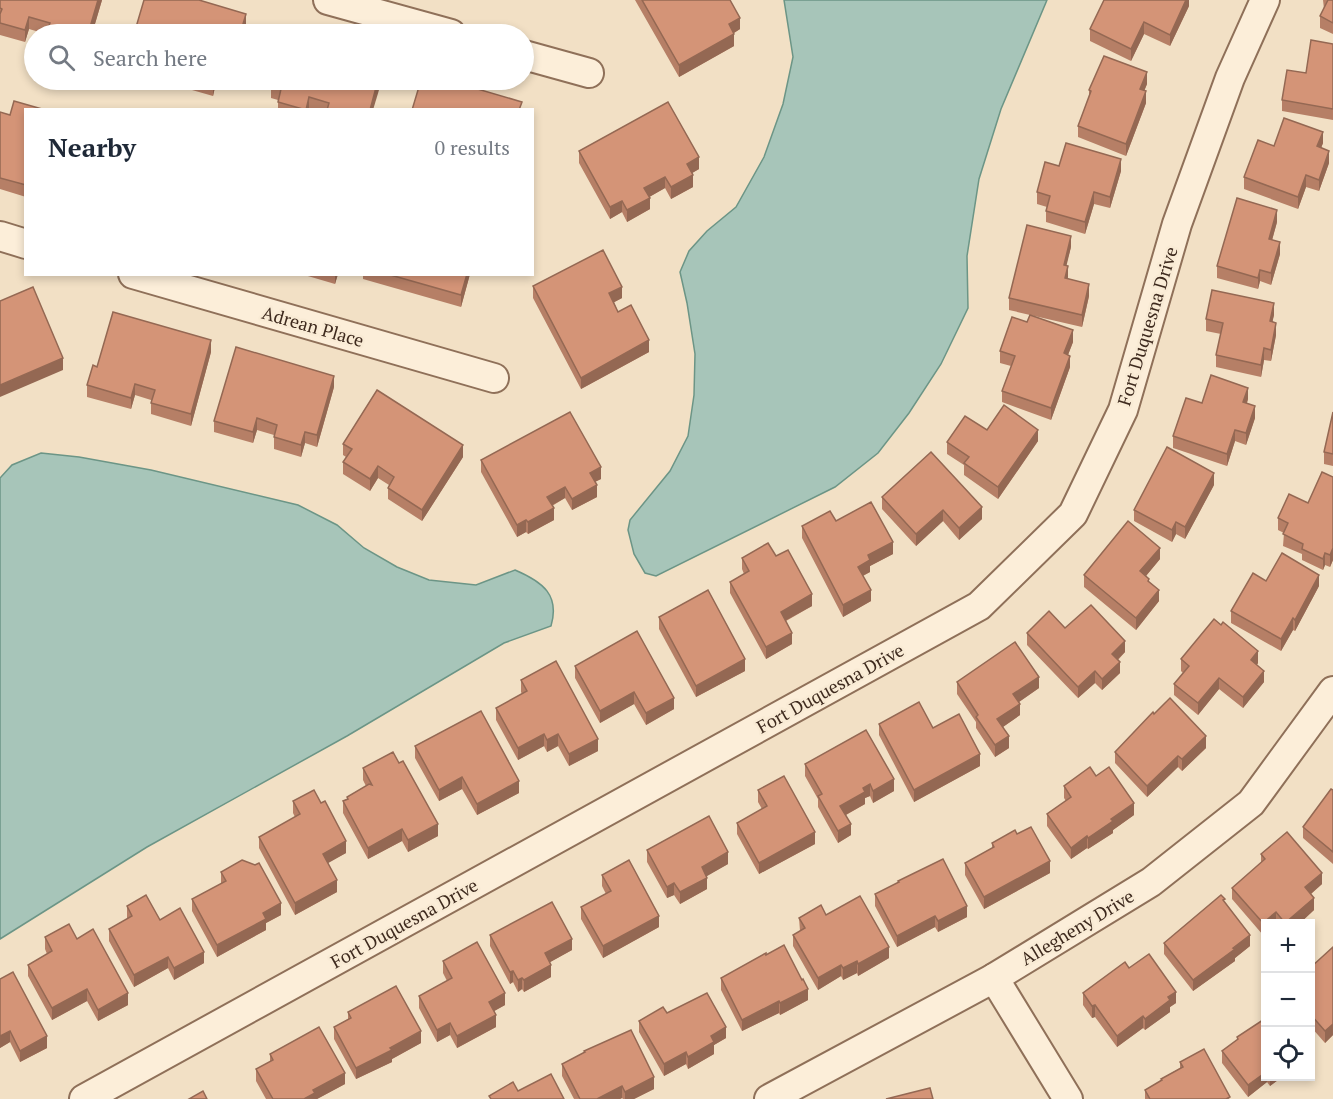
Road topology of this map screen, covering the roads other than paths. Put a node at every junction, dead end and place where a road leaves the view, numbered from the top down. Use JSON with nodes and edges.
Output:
{"nodes":[{"id":1,"x":328,"y":0,"type":"edge"},
{"id":2,"x":1265,"y":0,"type":"edge"},
{"id":3,"x":415,"y":24,"type":"edge"},
{"id":4,"x":534,"y":58,"type":"edge"},
{"id":5,"x":589,"y":73,"type":"dead end"},
{"id":6,"x":0,"y":236,"type":"edge"},
{"id":7,"x":24,"y":243,"type":"edge"},
{"id":8,"x":140,"y":276,"type":"edge"},
{"id":9,"x":494,"y":378,"type":"dead end"},
{"id":10,"x":1333,"y":691,"type":"edge"},
{"id":11,"x":993,"y":978,"type":"junction"},
{"id":12,"x":84,"y":1099,"type":"edge"},
{"id":13,"x":769,"y":1099,"type":"edge"},
{"id":14,"x":1068,"y":1099,"type":"edge"}],
"edges":[{"from":1,"to":3,"type":"street"},
{"from":2,"to":12,"type":"street","name":"Fort Duquesna Drive"},
{"from":4,"to":5,"type":"street"},
{"from":6,"to":7,"type":"street"},
{"from":8,"to":9,"type":"street","name":"Adrean Place"},
{"from":10,"to":11,"type":"street","name":"Allegheny Drive"},
{"from":11,"to":13,"type":"street","name":"Allegheny Drive"},
{"from":11,"to":14,"type":"street"}]}
